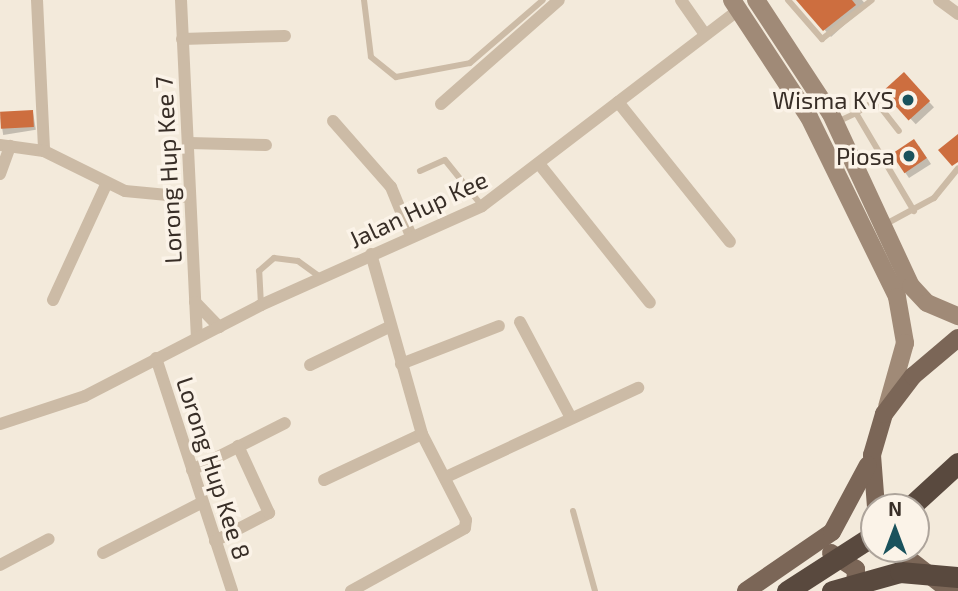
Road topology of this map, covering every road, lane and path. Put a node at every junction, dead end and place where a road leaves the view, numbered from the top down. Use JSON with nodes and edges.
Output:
{"nodes":[{"id":1,"x":37,"y":0,"type":"edge"},
{"id":2,"x":181,"y":0,"type":"edge"},
{"id":3,"x":363,"y":0,"type":"edge"},
{"id":4,"x":543,"y":0,"type":"edge"},
{"id":5,"x":559,"y":0,"type":"edge"},
{"id":6,"x":681,"y":0,"type":"edge"},
{"id":7,"x":756,"y":0,"type":"edge"},
{"id":8,"x":788,"y":0,"type":"edge"},
{"id":9,"x":872,"y":0,"type":"edge"},
{"id":10,"x":939,"y":0,"type":"edge"},
{"id":11,"x":735,"y":5,"type":"edge"},
{"id":12,"x":958,"y":14,"type":"edge"},
{"id":13,"x":704,"y":33,"type":"junction"},
{"id":14,"x":285,"y":36,"type":"dead end"},
{"id":15,"x":182,"y":39,"type":"junction"},
{"id":16,"x":618,"y":102,"type":"junction"},
{"id":17,"x":441,"y":104,"type":"dead end"},
{"id":18,"x":856,"y":113,"type":"junction"},
{"id":19,"x":333,"y":121,"type":"dead end"},
{"id":20,"x":836,"y":123,"type":"junction"},
{"id":21,"x":899,"y":131,"type":"dead end"},
{"id":22,"x":190,"y":143,"type":"junction"},
{"id":23,"x":266,"y":145,"type":"dead end"},
{"id":24,"x":5,"y":146,"type":"edge"},
{"id":25,"x":44,"y":151,"type":"junction"},
{"id":26,"x":540,"y":165,"type":"junction"},
{"id":27,"x":958,"y":168,"type":"edge"},
{"id":28,"x":420,"y":171,"type":"dead end"},
{"id":29,"x":0,"y":174,"type":"edge"},
{"id":30,"x":106,"y":185,"type":"junction"},
{"id":31,"x":190,"y":197,"type":"junction"},
{"id":32,"x":481,"y":206,"type":"junction"},
{"id":33,"x":914,"y":211,"type":"junction"},
{"id":34,"x":883,"y":226,"type":"junction"},
{"id":35,"x":411,"y":236,"type":"junction"},
{"id":36,"x":730,"y":242,"type":"dead end"},
{"id":37,"x":371,"y":254,"type":"junction"},
{"id":38,"x":901,"y":265,"type":"junction"},
{"id":39,"x":321,"y":278,"type":"junction"},
{"id":40,"x":53,"y":300,"type":"dead end"},
{"id":41,"x":195,"y":302,"type":"junction"},
{"id":42,"x":650,"y":303,"type":"dead end"},
{"id":43,"x":958,"y":304,"type":"edge"},
{"id":44,"x":261,"y":305,"type":"junction"},
{"id":45,"x":958,"y":316,"type":"edge"},
{"id":46,"x":520,"y":322,"type":"dead end"},
{"id":47,"x":499,"y":326,"type":"dead end"},
{"id":48,"x":219,"y":327,"type":"junction"},
{"id":49,"x":388,"y":327,"type":"junction"},
{"id":50,"x":197,"y":338,"type":"junction"},
{"id":51,"x":958,"y":338,"type":"edge"},
{"id":52,"x":156,"y":358,"type":"junction"},
{"id":53,"x":401,"y":364,"type":"junction"},
{"id":54,"x":310,"y":365,"type":"dead end"},
{"id":55,"x":638,"y":388,"type":"dead end"},
{"id":56,"x":884,"y":414,"type":"junction"},
{"id":57,"x":571,"y":418,"type":"junction"},
{"id":58,"x":285,"y":423,"type":"dead end"},
{"id":59,"x":0,"y":424,"type":"edge"},
{"id":60,"x":422,"y":434,"type":"junction"},
{"id":61,"x":238,"y":446,"type":"junction"},
{"id":62,"x":872,"y":455,"type":"junction"},
{"id":63,"x":958,"y":463,"type":"edge"},
{"id":64,"x":192,"y":470,"type":"junction"},
{"id":65,"x":446,"y":477,"type":"junction"},
{"id":66,"x":324,"y":480,"type":"dead end"},
{"id":67,"x":875,"y":493,"type":"edge"},
{"id":68,"x":925,"y":493,"type":"edge"},
{"id":69,"x":199,"y":504,"type":"junction"},
{"id":70,"x":573,"y":511,"type":"dead end"},
{"id":71,"x":49,"y":539,"type":"dead end"},
{"id":72,"x":215,"y":541,"type":"junction"},
{"id":73,"x":860,"y":544,"type":"edge"},
{"id":74,"x":103,"y":553,"type":"dead end"},
{"id":75,"x":807,"y":555,"type":"junction"},
{"id":76,"x":914,"y":563,"type":"edge"},
{"id":77,"x":0,"y":565,"type":"edge"},
{"id":78,"x":958,"y":578,"type":"edge"},
{"id":79,"x":232,"y":591,"type":"edge"},
{"id":80,"x":351,"y":591,"type":"edge"},
{"id":81,"x":595,"y":591,"type":"edge"},
{"id":82,"x":746,"y":591,"type":"edge"},
{"id":83,"x":787,"y":591,"type":"edge"},
{"id":84,"x":832,"y":591,"type":"edge"},
{"id":85,"x":855,"y":591,"type":"edge"},
{"id":86,"x":950,"y":591,"type":"edge"}],
"edges":[{"from":1,"to":25,"type":"street"},
{"from":2,"to":15,"type":"street","name":"Lorong Hup Kee 7"},
{"from":3,"to":4,"type":"lane"},
{"from":5,"to":17,"type":"street"},
{"from":6,"to":13,"type":"street"},
{"from":7,"to":20,"type":"main road"},
{"from":8,"to":9,"type":"lane"},
{"from":10,"to":12,"type":"street"},
{"from":11,"to":13,"type":"street","name":"Jalan Hup Kee"},
{"from":11,"to":56,"type":"main road"},
{"from":13,"to":16,"type":"street","name":"Jalan Hup Kee"},
{"from":14,"to":15,"type":"street"},
{"from":15,"to":22,"type":"street","name":"Lorong Hup Kee 7"},
{"from":16,"to":26,"type":"street","name":"Jalan Hup Kee"},
{"from":16,"to":36,"type":"street"},
{"from":18,"to":20,"type":"lane"},
{"from":18,"to":21,"type":"lane"},
{"from":18,"to":33,"type":"lane"},
{"from":19,"to":35,"type":"street"},
{"from":20,"to":34,"type":"main road"},
{"from":22,"to":23,"type":"street"},
{"from":22,"to":31,"type":"street","name":"Lorong Hup Kee 7"},
{"from":24,"to":25,"type":"street"},
{"from":24,"to":29,"type":"street"},
{"from":25,"to":30,"type":"street"},
{"from":26,"to":32,"type":"street","name":"Jalan Hup Kee"},
{"from":26,"to":42,"type":"street"},
{"from":27,"to":33,"type":"lane"},
{"from":28,"to":32,"type":"lane"},
{"from":30,"to":31,"type":"street"},
{"from":30,"to":40,"type":"street"},
{"from":31,"to":41,"type":"street","name":"Lorong Hup Kee 7"},
{"from":32,"to":35,"type":"street","name":"Jalan Hup Kee"},
{"from":33,"to":34,"type":"lane"},
{"from":34,"to":38,"type":"main road"},
{"from":35,"to":37,"type":"street","name":"Jalan Hup Kee"},
{"from":37,"to":39,"type":"street","name":"Jalan Hup Kee"},
{"from":37,"to":49,"type":"street"},
{"from":38,"to":43,"type":"main road"},
{"from":38,"to":45,"type":"main road"},
{"from":39,"to":44,"type":"street","name":"Jalan Hup Kee"},
{"from":39,"to":44,"type":"lane"},
{"from":41,"to":48,"type":"street"},
{"from":41,"to":50,"type":"street","name":"Lorong Hup Kee 7"},
{"from":44,"to":48,"type":"street","name":"Jalan Hup Kee"},
{"from":46,"to":57,"type":"street"},
{"from":47,"to":53,"type":"street"},
{"from":48,"to":50,"type":"street","name":"Jalan Hup Kee"},
{"from":49,"to":53,"type":"street"},
{"from":49,"to":54,"type":"street"},
{"from":50,"to":52,"type":"street","name":"Jalan Hup Kee"},
{"from":51,"to":56,"type":"main road"},
{"from":52,"to":59,"type":"street","name":"Jalan Hup Kee"},
{"from":52,"to":64,"type":"street","name":"Lorong Hup Kee 8"},
{"from":53,"to":60,"type":"street"},
{"from":55,"to":57,"type":"street"},
{"from":56,"to":62,"type":"main road"},
{"from":57,"to":65,"type":"street"},
{"from":58,"to":61,"type":"street"},
{"from":60,"to":65,"type":"street"},
{"from":60,"to":66,"type":"street"},
{"from":61,"to":64,"type":"street"},
{"from":61,"to":72,"type":"street"},
{"from":62,"to":67,"type":"main road"},
{"from":62,"to":75,"type":"main road"},
{"from":63,"to":68,"type":"highway"},
{"from":64,"to":69,"type":"street","name":"Lorong Hup Kee 8"},
{"from":65,"to":80,"type":"street"},
{"from":69,"to":72,"type":"street","name":"Lorong Hup Kee 8"},
{"from":69,"to":74,"type":"street"},
{"from":70,"to":81,"type":"lane"},
{"from":71,"to":77,"type":"street"},
{"from":72,"to":79,"type":"street","name":"Lorong Hup Kee 8"},
{"from":73,"to":83,"type":"highway","bridge":true},
{"from":75,"to":82,"type":"main road"},
{"from":75,"to":85,"type":"main road"},
{"from":76,"to":86,"type":"main road"},
{"from":78,"to":84,"type":"highway","bridge":true}]}
